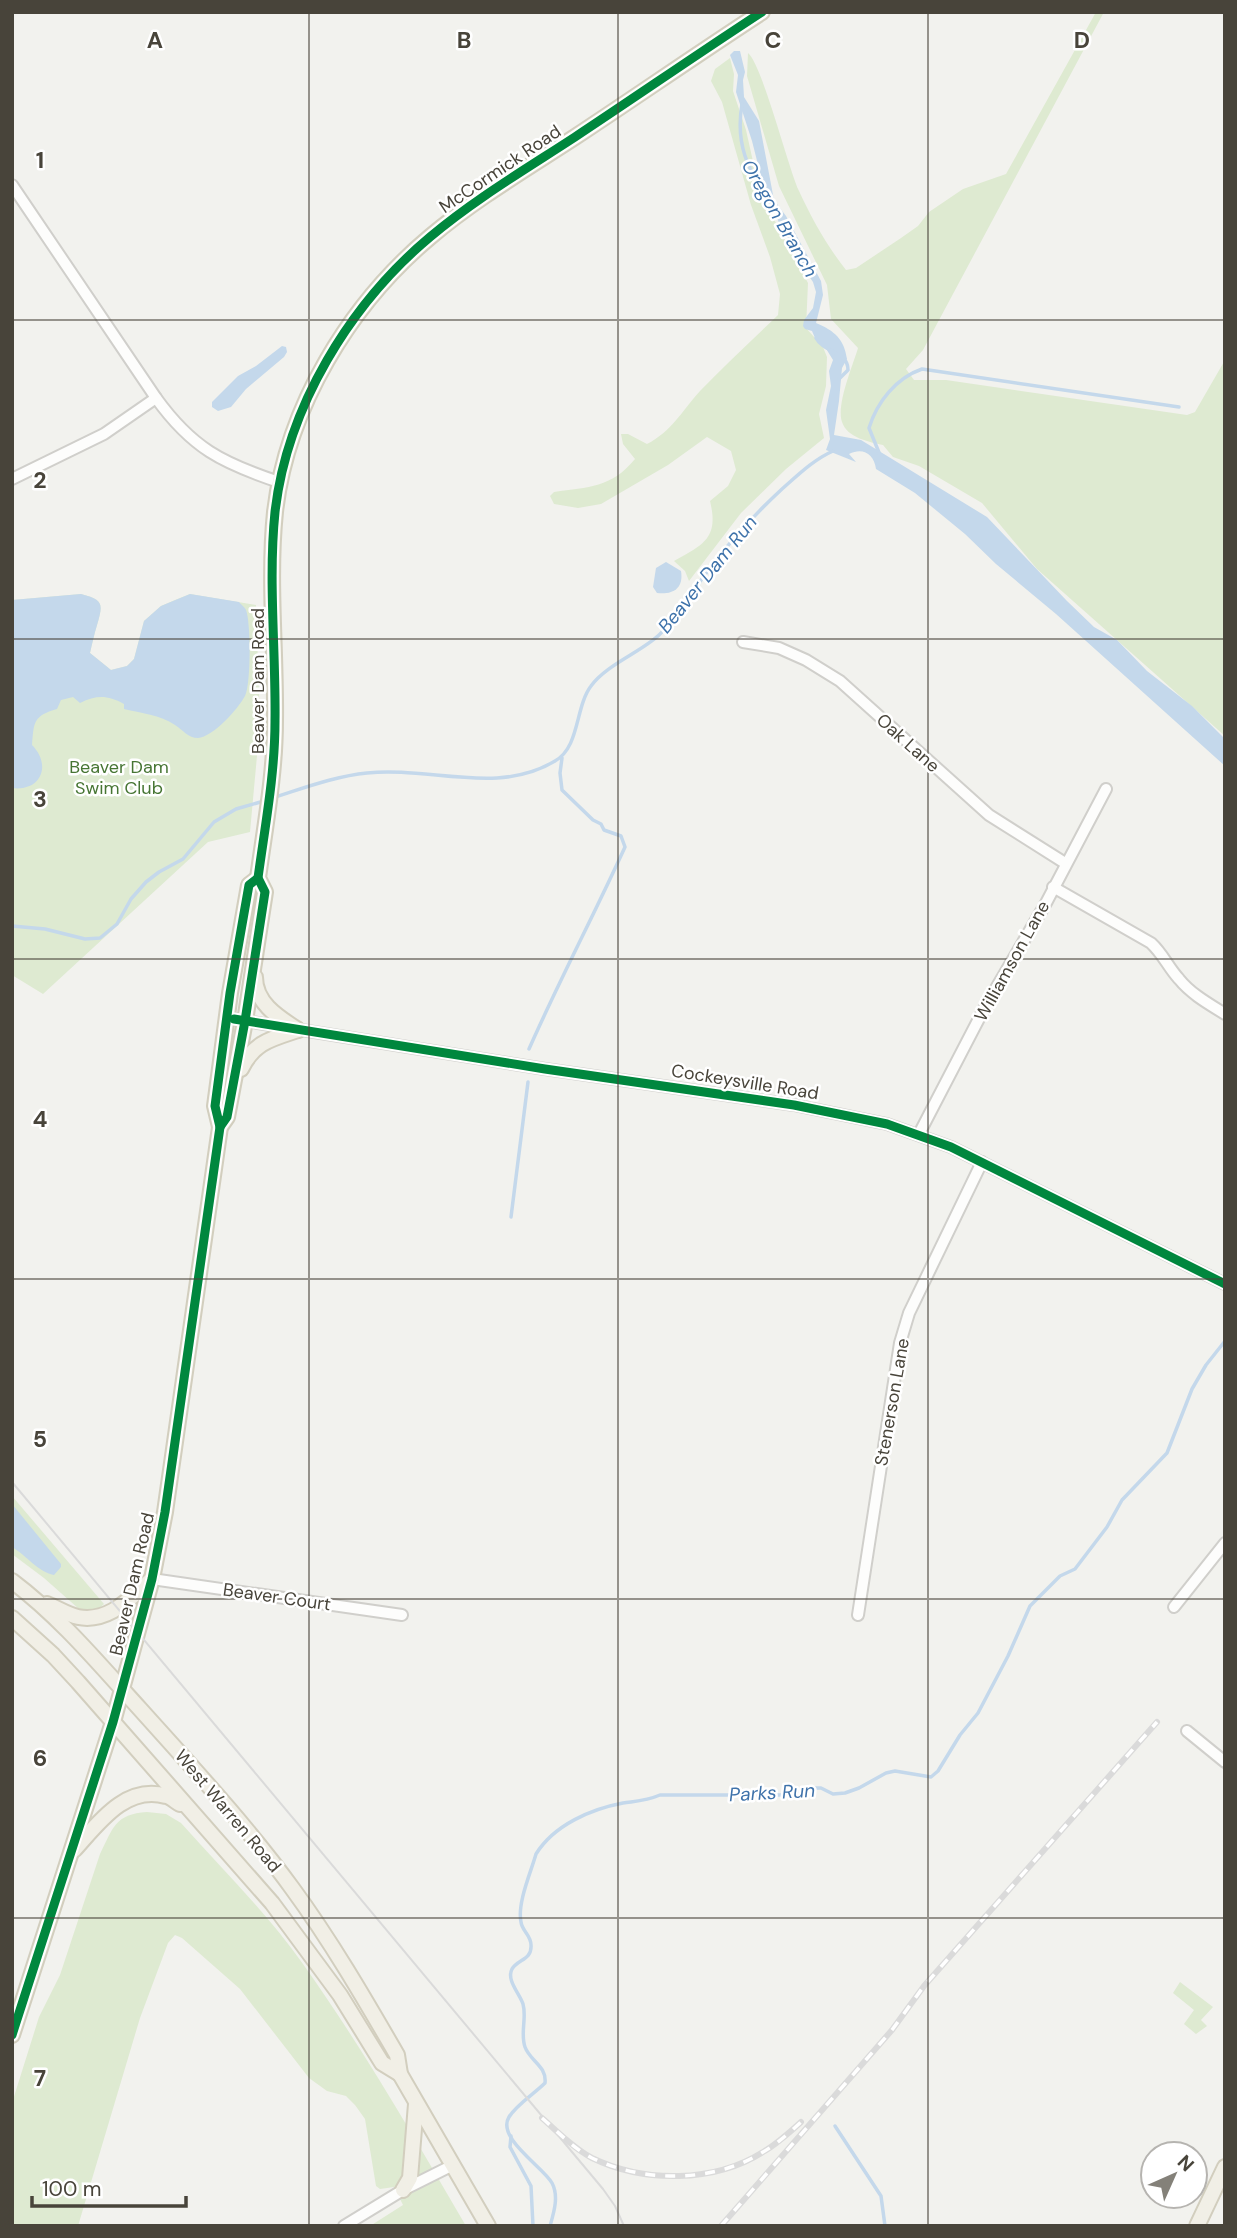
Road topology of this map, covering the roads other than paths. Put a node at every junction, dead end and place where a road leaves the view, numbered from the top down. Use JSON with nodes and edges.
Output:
{"nodes":[{"id":1,"x":762,"y":12,"type":"edge"},
{"id":2,"x":12,"y":185,"type":"edge"},
{"id":3,"x":156,"y":398,"type":"junction"},
{"id":4,"x":12,"y":479,"type":"edge"},
{"id":5,"x":279,"y":482,"type":"junction"},
{"id":6,"x":743,"y":642,"type":"dead end"},
{"id":7,"x":1106,"y":789,"type":"dead end"},
{"id":8,"x":1065,"y":863,"type":"junction"},
{"id":9,"x":258,"y":878,"type":"junction"},
{"id":10,"x":1053,"y":887,"type":"junction"},
{"id":11,"x":255,"y":957,"type":"junction"},
{"id":12,"x":1225,"y":1014,"type":"edge"},
{"id":13,"x":227,"y":1018,"type":"junction"},
{"id":14,"x":245,"y":1021,"type":"junction"},
{"id":15,"x":298,"y":1030,"type":"junction"},
{"id":16,"x":232,"y":1086,"type":"junction"},
{"id":17,"x":220,"y":1126,"type":"junction"},
{"id":18,"x":919,"y":1134,"type":"junction"},
{"id":19,"x":982,"y":1163,"type":"junction"},
{"id":20,"x":1225,"y":1284,"type":"edge"},
{"id":21,"x":1225,"y":1543,"type":"edge"},
{"id":22,"x":152,"y":1579,"type":"junction"},
{"id":23,"x":12,"y":1581,"type":"edge"},
{"id":24,"x":38,"y":1601,"type":"junction"},
{"id":25,"x":1174,"y":1607,"type":"dead end"},
{"id":26,"x":402,"y":1615,"type":"dead end"},
{"id":27,"x":858,"y":1615,"type":"dead end"},
{"id":28,"x":12,"y":1618,"type":"edge"},
{"id":29,"x":122,"y":1690,"type":"junction"},
{"id":30,"x":113,"y":1722,"type":"junction"},
{"id":31,"x":1187,"y":1731,"type":"dead end"},
{"id":32,"x":1225,"y":1762,"type":"edge"},
{"id":33,"x":193,"y":1812,"type":"junction"},
{"id":34,"x":70,"y":1854,"type":"junction"},
{"id":35,"x":12,"y":2035,"type":"edge"},
{"id":36,"x":400,"y":2074,"type":"junction"},
{"id":37,"x":416,"y":2102,"type":"junction"},
{"id":38,"x":453,"y":2165,"type":"junction"},
{"id":39,"x":1225,"y":2167,"type":"edge"},
{"id":40,"x":403,"y":2190,"type":"junction"},
{"id":41,"x":344,"y":2226,"type":"edge"},
{"id":42,"x":488,"y":2226,"type":"edge"},
{"id":43,"x":1197,"y":2226,"type":"edge"}],
"edges":[{"from":1,"to":5,"type":"main road","name":"McCormick Road"},
{"from":2,"to":3,"type":"street"},
{"from":3,"to":4,"type":"street"},
{"from":3,"to":5,"type":"street"},
{"from":5,"to":9,"type":"main road","name":"Beaver Dam Road"},
{"from":6,"to":8,"type":"street","name":"Oak Lane"},
{"from":7,"to":8,"type":"street","name":"Williamson Lane"},
{"from":8,"to":10,"type":"street","name":"Williamson Lane"},
{"from":9,"to":11,"type":"main road","name":"Beaver Dam Road"},
{"from":9,"to":13,"type":"main road","name":"Beaver Dam Road"},
{"from":10,"to":12,"type":"street"},
{"from":10,"to":18,"type":"street","name":"Williamson Lane"},
{"from":11,"to":14,"type":"main road","name":"Beaver Dam Road"},
{"from":11,"to":15,"type":"main road"},
{"from":13,"to":14,"type":"street","name":"Cockeysville Road"},
{"from":13,"to":17,"type":"main road","name":"Beaver Dam Road"},
{"from":14,"to":15,"type":"street","name":"Cockeysville Road"},
{"from":14,"to":16,"type":"main road","name":"Beaver Dam Road"},
{"from":15,"to":16,"type":"main road"},
{"from":15,"to":18,"type":"street","name":"Cockeysville Road"},
{"from":16,"to":17,"type":"main road","name":"Beaver Dam Road"},
{"from":17,"to":22,"type":"main road","name":"Beaver Dam Road"},
{"from":18,"to":19,"type":"street","name":"Cockeysville Road"},
{"from":19,"to":20,"type":"street","name":"Cockeysville Road"},
{"from":19,"to":27,"type":"street","name":"Stenerson Lane"},
{"from":21,"to":25,"type":"street"},
{"from":22,"to":24,"type":"main road"},
{"from":22,"to":26,"type":"street","name":"Beaver Court"},
{"from":22,"to":29,"type":"main road","name":"Beaver Dam Road"},
{"from":23,"to":24,"type":"main road","name":"West Warren Road"},
{"from":24,"to":29,"type":"main road","name":"West Warren Road"},
{"from":28,"to":30,"type":"main road","name":"West Warren Road"},
{"from":29,"to":30,"type":"main road","name":"Beaver Dam Road"},
{"from":29,"to":36,"type":"main road","name":"West Warren Road"},
{"from":30,"to":33,"type":"main road","name":"West Warren Road"},
{"from":30,"to":34,"type":"main road","name":"Beaver Dam Road"},
{"from":31,"to":32,"type":"street"},
{"from":33,"to":34,"type":"main road"},
{"from":33,"to":36,"type":"main road","name":"West Warren Road"},
{"from":34,"to":35,"type":"main road","name":"Beaver Dam Road"},
{"from":36,"to":37,"type":"main road","name":"West Warren Road"},
{"from":37,"to":38,"type":"main road","name":"West Warren Road"},
{"from":37,"to":40,"type":"main road"},
{"from":38,"to":40,"type":"street"},
{"from":38,"to":42,"type":"main road","name":"West Warren Road"},
{"from":39,"to":43,"type":"main road"},
{"from":40,"to":41,"type":"street"}]}
